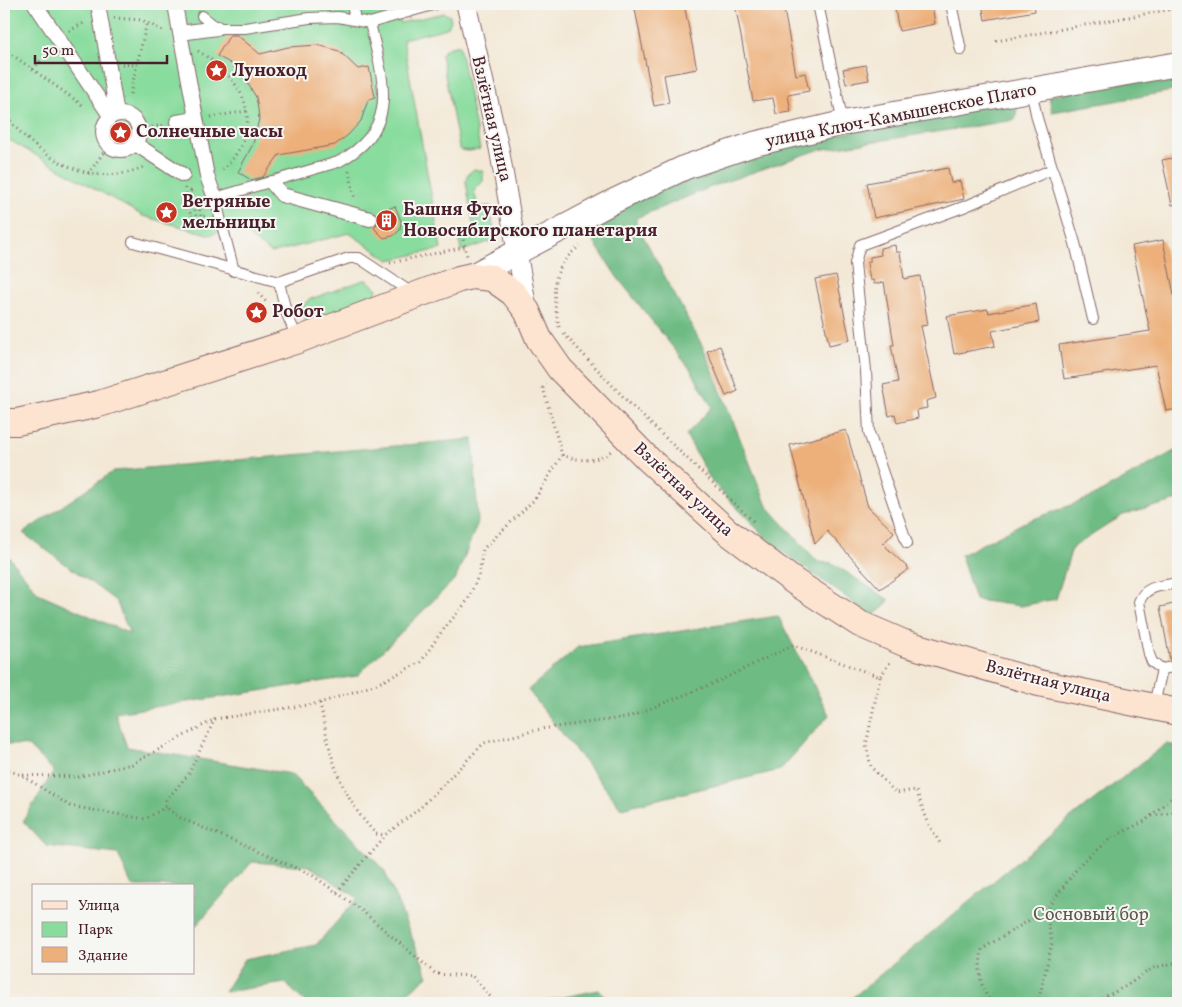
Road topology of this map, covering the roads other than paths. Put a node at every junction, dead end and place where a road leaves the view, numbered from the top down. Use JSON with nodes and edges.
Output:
{"nodes":[{"id":1,"x":35,"y":4,"type":"edge"},
{"id":2,"x":98,"y":4,"type":"edge"},
{"id":3,"x":175,"y":4,"type":"edge"},
{"id":4,"x":352,"y":4,"type":"edge"},
{"id":5,"x":436,"y":4,"type":"edge"},
{"id":6,"x":466,"y":4,"type":"edge"},
{"id":7,"x":818,"y":4,"type":"edge"},
{"id":8,"x":951,"y":4,"type":"edge"},
{"id":9,"x":202,"y":16,"type":"dead end"},
{"id":10,"x":355,"y":20,"type":"junction"},
{"id":11,"x":370,"y":23,"type":"junction"},
{"id":12,"x":217,"y":28,"type":"junction"},
{"id":13,"x":178,"y":37,"type":"junction"},
{"id":14,"x":961,"y":50,"type":"dead end"},
{"id":15,"x":1178,"y":64,"type":"edge"},
{"id":16,"x":1031,"y":90,"type":"junction"},
{"id":17,"x":115,"y":116,"type":"junction"},
{"id":18,"x":196,"y":119,"type":"junction"},
{"id":19,"x":177,"y":122,"type":"dead end"},
{"id":20,"x":843,"y":123,"type":"junction"},
{"id":21,"x":134,"y":143,"type":"junction"},
{"id":22,"x":1053,"y":169,"type":"junction"},
{"id":23,"x":183,"y":175,"type":"dead end"},
{"id":24,"x":272,"y":183,"type":"junction"},
{"id":25,"x":215,"y":198,"type":"junction"},
{"id":26,"x":364,"y":217,"type":"road end"},
{"id":27,"x":133,"y":242,"type":"dead end"},
{"id":28,"x":519,"y":252,"type":"junction"},
{"id":29,"x":470,"y":268,"type":"junction"},
{"id":30,"x":234,"y":270,"type":"junction"},
{"id":31,"x":279,"y":282,"type":"junction"},
{"id":32,"x":417,"y":296,"type":"junction"},
{"id":33,"x":527,"y":311,"type":"junction"},
{"id":34,"x":1093,"y":319,"type":"dead end"},
{"id":35,"x":298,"y":340,"type":"junction"},
{"id":36,"x":4,"y":422,"type":"edge"},
{"id":37,"x":907,"y":543,"type":"dead end"},
{"id":38,"x":1178,"y":583,"type":"edge"},
{"id":39,"x":1178,"y":666,"type":"edge"},
{"id":40,"x":1162,"y":669,"type":"junction"},
{"id":41,"x":1166,"y":709,"type":"edge"}],
"edges":[{"from":1,"to":17,"type":"street"},
{"from":2,"to":17,"type":"street"},
{"from":3,"to":13,"type":"street"},
{"from":4,"to":10,"type":"lane"},
{"from":5,"to":11,"type":"lane"},
{"from":6,"to":28,"type":"street","name":"Взлётная улица"},
{"from":7,"to":20,"type":"lane"},
{"from":8,"to":14,"type":"lane"},
{"from":9,"to":12,"type":"lane"},
{"from":10,"to":11,"type":"lane"},
{"from":10,"to":12,"type":"lane"},
{"from":11,"to":24,"type":"lane"},
{"from":12,"to":13,"type":"street"},
{"from":13,"to":18,"type":"street"},
{"from":15,"to":16,"type":"street","name":"улица Ключ-Камышенское Плато"},
{"from":16,"to":20,"type":"street","name":"улица Ключ-Камышенское Плато"},
{"from":16,"to":22,"type":"lane"},
{"from":17,"to":21,"type":"street"},
{"from":17,"to":21,"type":"street"},
{"from":18,"to":19,"type":"street"},
{"from":18,"to":25,"type":"street"},
{"from":20,"to":28,"type":"street","name":"улица Ключ-Камышенское Плато"},
{"from":21,"to":23,"type":"street"},
{"from":22,"to":34,"type":"lane"},
{"from":22,"to":37,"type":"lane"},
{"from":24,"to":25,"type":"lane"},
{"from":24,"to":26,"type":"street"},
{"from":25,"to":30,"type":"lane"},
{"from":27,"to":30,"type":"lane"},
{"from":28,"to":29,"type":"street","name":"улица Ключ-Камышенское Плато"},
{"from":28,"to":33,"type":"street","name":"Взлётная улица"},
{"from":29,"to":32,"type":"main road"},
{"from":29,"to":33,"type":"main road"},
{"from":30,"to":31,"type":"lane"},
{"from":31,"to":32,"type":"lane"},
{"from":31,"to":35,"type":"lane"},
{"from":32,"to":35,"type":"main road"},
{"from":33,"to":41,"type":"main road","name":"Взлётная улица"},
{"from":35,"to":36,"type":"main road"},
{"from":38,"to":40,"type":"lane"},
{"from":39,"to":40,"type":"lane"},
{"from":40,"to":41,"type":"lane"}]}
